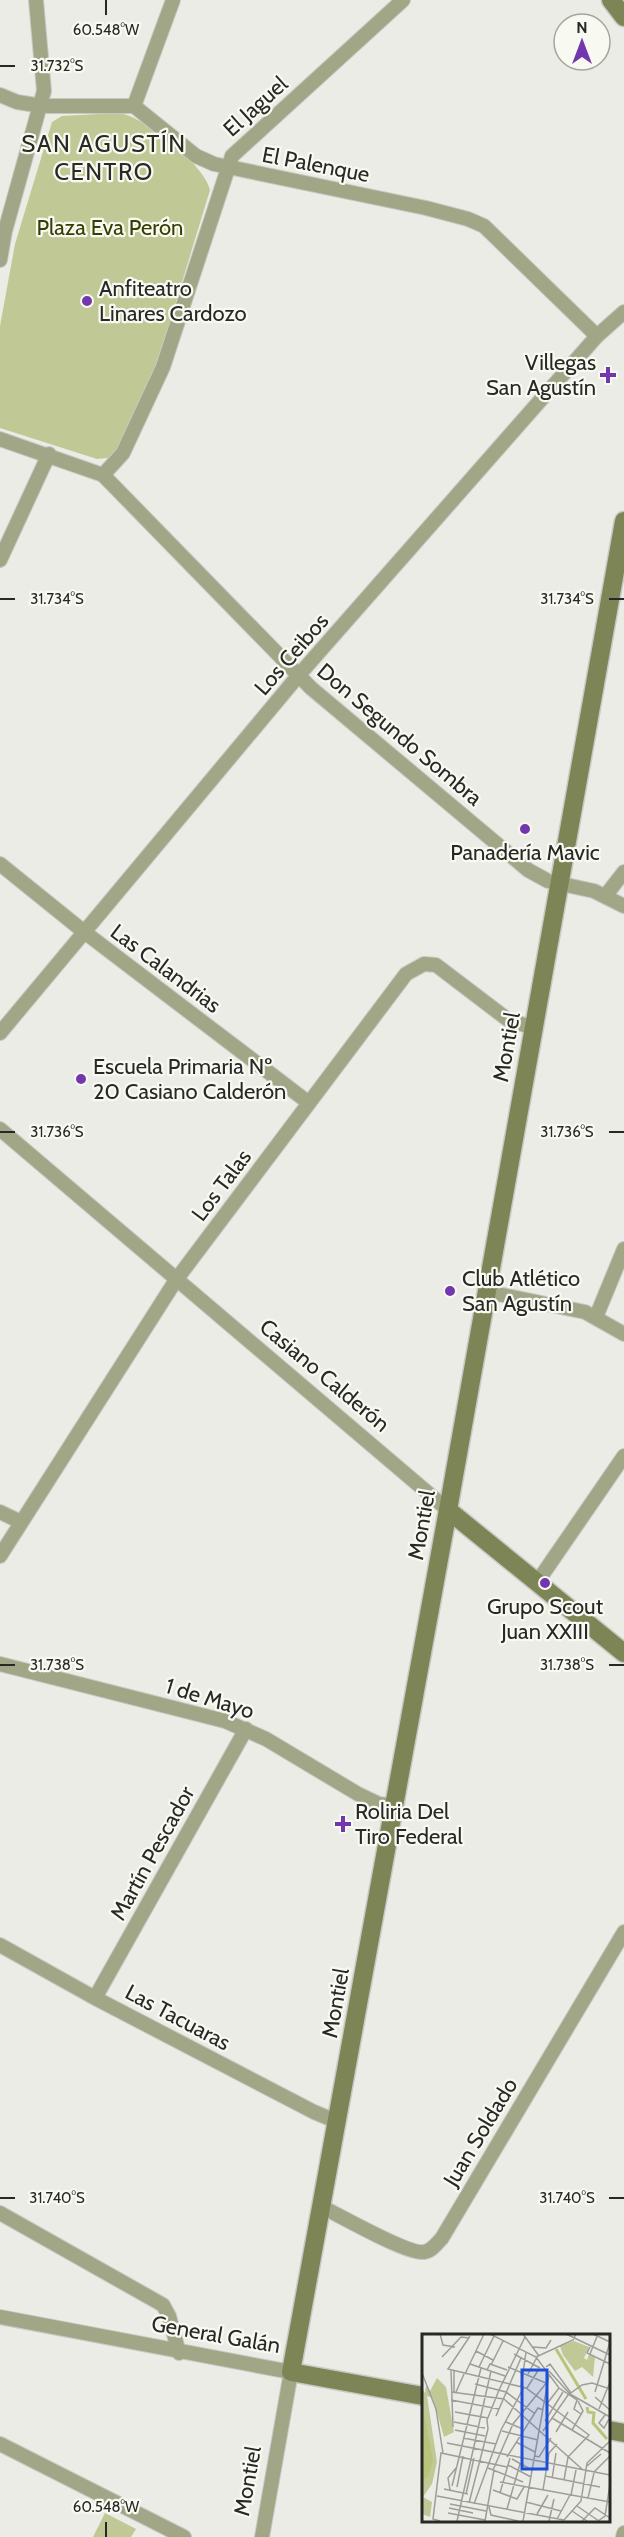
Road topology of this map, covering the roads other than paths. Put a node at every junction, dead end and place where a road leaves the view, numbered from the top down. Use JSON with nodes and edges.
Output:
{"nodes":[{"id":1,"x":36,"y":0,"type":"edge"},
{"id":2,"x":173,"y":0,"type":"edge"},
{"id":3,"x":403,"y":0,"type":"edge"},
{"id":4,"x":611,"y":0,"type":"edge"},
{"id":5,"x":624,"y":17,"type":"edge"},
{"id":6,"x":0,"y":95,"type":"edge"},
{"id":7,"x":42,"y":106,"type":"junction"},
{"id":8,"x":134,"y":106,"type":"junction"},
{"id":9,"x":226,"y":168,"type":"junction"},
{"id":10,"x":2,"y":230,"type":"edge"},
{"id":11,"x":0,"y":260,"type":"edge"},
{"id":12,"x":624,"y":312,"type":"edge"},
{"id":13,"x":597,"y":336,"type":"junction"},
{"id":14,"x":0,"y":439,"type":"edge"},
{"id":15,"x":49,"y":454,"type":"junction"},
{"id":16,"x":103,"y":475,"type":"junction"},
{"id":17,"x":624,"y":521,"type":"edge"},
{"id":18,"x":0,"y":560,"type":"edge"},
{"id":19,"x":298,"y":676,"type":"junction"},
{"id":20,"x":0,"y":864,"type":"edge"},
{"id":21,"x":624,"y":872,"type":"edge"},
{"id":22,"x":559,"y":884,"type":"junction"},
{"id":23,"x":606,"y":895,"type":"junction"},
{"id":24,"x":624,"y":906,"type":"edge"},
{"id":25,"x":83,"y":931,"type":"junction"},
{"id":26,"x":533,"y":1028,"type":"junction"},
{"id":27,"x":0,"y":1033,"type":"edge"},
{"id":28,"x":309,"y":1102,"type":"junction"},
{"id":29,"x":0,"y":1129,"type":"edge"},
{"id":30,"x":624,"y":1249,"type":"edge"},
{"id":31,"x":176,"y":1280,"type":"junction"},
{"id":32,"x":488,"y":1292,"type":"junction"},
{"id":33,"x":597,"y":1317,"type":"junction"},
{"id":34,"x":624,"y":1334,"type":"edge"},
{"id":35,"x":624,"y":1456,"type":"edge"},
{"id":36,"x":448,"y":1510,"type":"junction"},
{"id":37,"x":0,"y":1512,"type":"edge"},
{"id":38,"x":21,"y":1522,"type":"junction"},
{"id":39,"x":0,"y":1556,"type":"edge"},
{"id":40,"x":538,"y":1581,"type":"junction"},
{"id":41,"x":624,"y":1653,"type":"edge"},
{"id":42,"x":0,"y":1664,"type":"edge"},
{"id":43,"x":246,"y":1729,"type":"junction"},
{"id":44,"x":395,"y":1806,"type":"junction"},
{"id":45,"x":624,"y":1932,"type":"edge"},
{"id":46,"x":0,"y":1945,"type":"edge"},
{"id":47,"x":95,"y":1998,"type":"junction"},
{"id":48,"x":338,"y":2122,"type":"junction"},
{"id":49,"x":322,"y":2207,"type":"junction"},
{"id":50,"x":0,"y":2212,"type":"edge"},
{"id":51,"x":0,"y":2317,"type":"edge"},
{"id":52,"x":179,"y":2353,"type":"junction"},
{"id":53,"x":291,"y":2372,"type":"junction"},
{"id":54,"x":422,"y":2396,"type":"edge"},
{"id":55,"x":609,"y":2430,"type":"edge"},
{"id":56,"x":624,"y":2433,"type":"edge"},
{"id":57,"x":0,"y":2444,"type":"edge"},
{"id":58,"x":184,"y":2537,"type":"edge"},
{"id":59,"x":262,"y":2537,"type":"edge"}],
"edges":[{"from":1,"to":7,"type":"street"},
{"from":2,"to":8,"type":"street"},
{"from":3,"to":9,"type":"street","name":"El Jaguel"},
{"from":4,"to":5,"type":"street"},
{"from":6,"to":7,"type":"street"},
{"from":7,"to":8,"type":"street"},
{"from":7,"to":10,"type":"street"},
{"from":8,"to":9,"type":"street","name":"El Palenque"},
{"from":9,"to":13,"type":"street","name":"El Palenque"},
{"from":9,"to":16,"type":"street","name":"El Jaguel"},
{"from":10,"to":11,"type":"street"},
{"from":12,"to":13,"type":"street","name":"Los Ceibos"},
{"from":13,"to":19,"type":"street","name":"Los Ceibos"},
{"from":14,"to":15,"type":"street","name":"Don Segundo Sombra"},
{"from":15,"to":16,"type":"street","name":"Don Segundo Sombra"},
{"from":15,"to":18,"type":"street"},
{"from":16,"to":19,"type":"street","name":"Don Segundo Sombra"},
{"from":17,"to":22,"type":"street","name":"Montiel"},
{"from":19,"to":22,"type":"street","name":"Don Segundo Sombra"},
{"from":19,"to":25,"type":"street","name":"Los Ceibos"},
{"from":20,"to":25,"type":"street","name":"Las Calandrias"},
{"from":21,"to":23,"type":"street"},
{"from":22,"to":23,"type":"street","name":"Don Segundo Sombra"},
{"from":22,"to":26,"type":"street","name":"Montiel"},
{"from":23,"to":24,"type":"street","name":"Don Segundo Sombra"},
{"from":25,"to":27,"type":"street","name":"Los Ceibos"},
{"from":25,"to":28,"type":"street","name":"Las Calandrias"},
{"from":26,"to":28,"type":"street","name":"Los Talas"},
{"from":26,"to":32,"type":"street","name":"Montiel"},
{"from":28,"to":31,"type":"street","name":"Los Talas"},
{"from":29,"to":31,"type":"street","name":"Casiano Calderón"},
{"from":30,"to":33,"type":"street"},
{"from":31,"to":36,"type":"street","name":"Casiano Calderón"},
{"from":31,"to":38,"type":"street","name":"Los Talas"},
{"from":32,"to":33,"type":"street"},
{"from":32,"to":36,"type":"street","name":"Montiel"},
{"from":33,"to":34,"type":"street"},
{"from":35,"to":40,"type":"street"},
{"from":36,"to":40,"type":"street","name":"Casiano Calderón"},
{"from":36,"to":44,"type":"street","name":"Montiel"},
{"from":37,"to":38,"type":"street"},
{"from":38,"to":39,"type":"street","name":"Los Talas"},
{"from":40,"to":41,"type":"street","name":"Casiano Calderón"},
{"from":42,"to":43,"type":"street","name":"1 de Mayo"},
{"from":43,"to":44,"type":"street","name":"1 de Mayo"},
{"from":43,"to":47,"type":"street","name":"Martín Pescador"},
{"from":44,"to":48,"type":"street","name":"Montiel"},
{"from":45,"to":49,"type":"street","name":"Juan Soldado"},
{"from":46,"to":47,"type":"street","name":"Las Tacuaras"},
{"from":47,"to":48,"type":"street","name":"Las Tacuaras"},
{"from":48,"to":49,"type":"street","name":"Montiel"},
{"from":49,"to":53,"type":"street","name":"Montiel"},
{"from":50,"to":52,"type":"street"},
{"from":51,"to":52,"type":"street","name":"General Galán"},
{"from":52,"to":53,"type":"street","name":"General Galán"},
{"from":53,"to":54,"type":"street","name":"General Galán"},
{"from":53,"to":59,"type":"street","name":"Montiel"},
{"from":55,"to":56,"type":"street"},
{"from":57,"to":58,"type":"street"}]}
